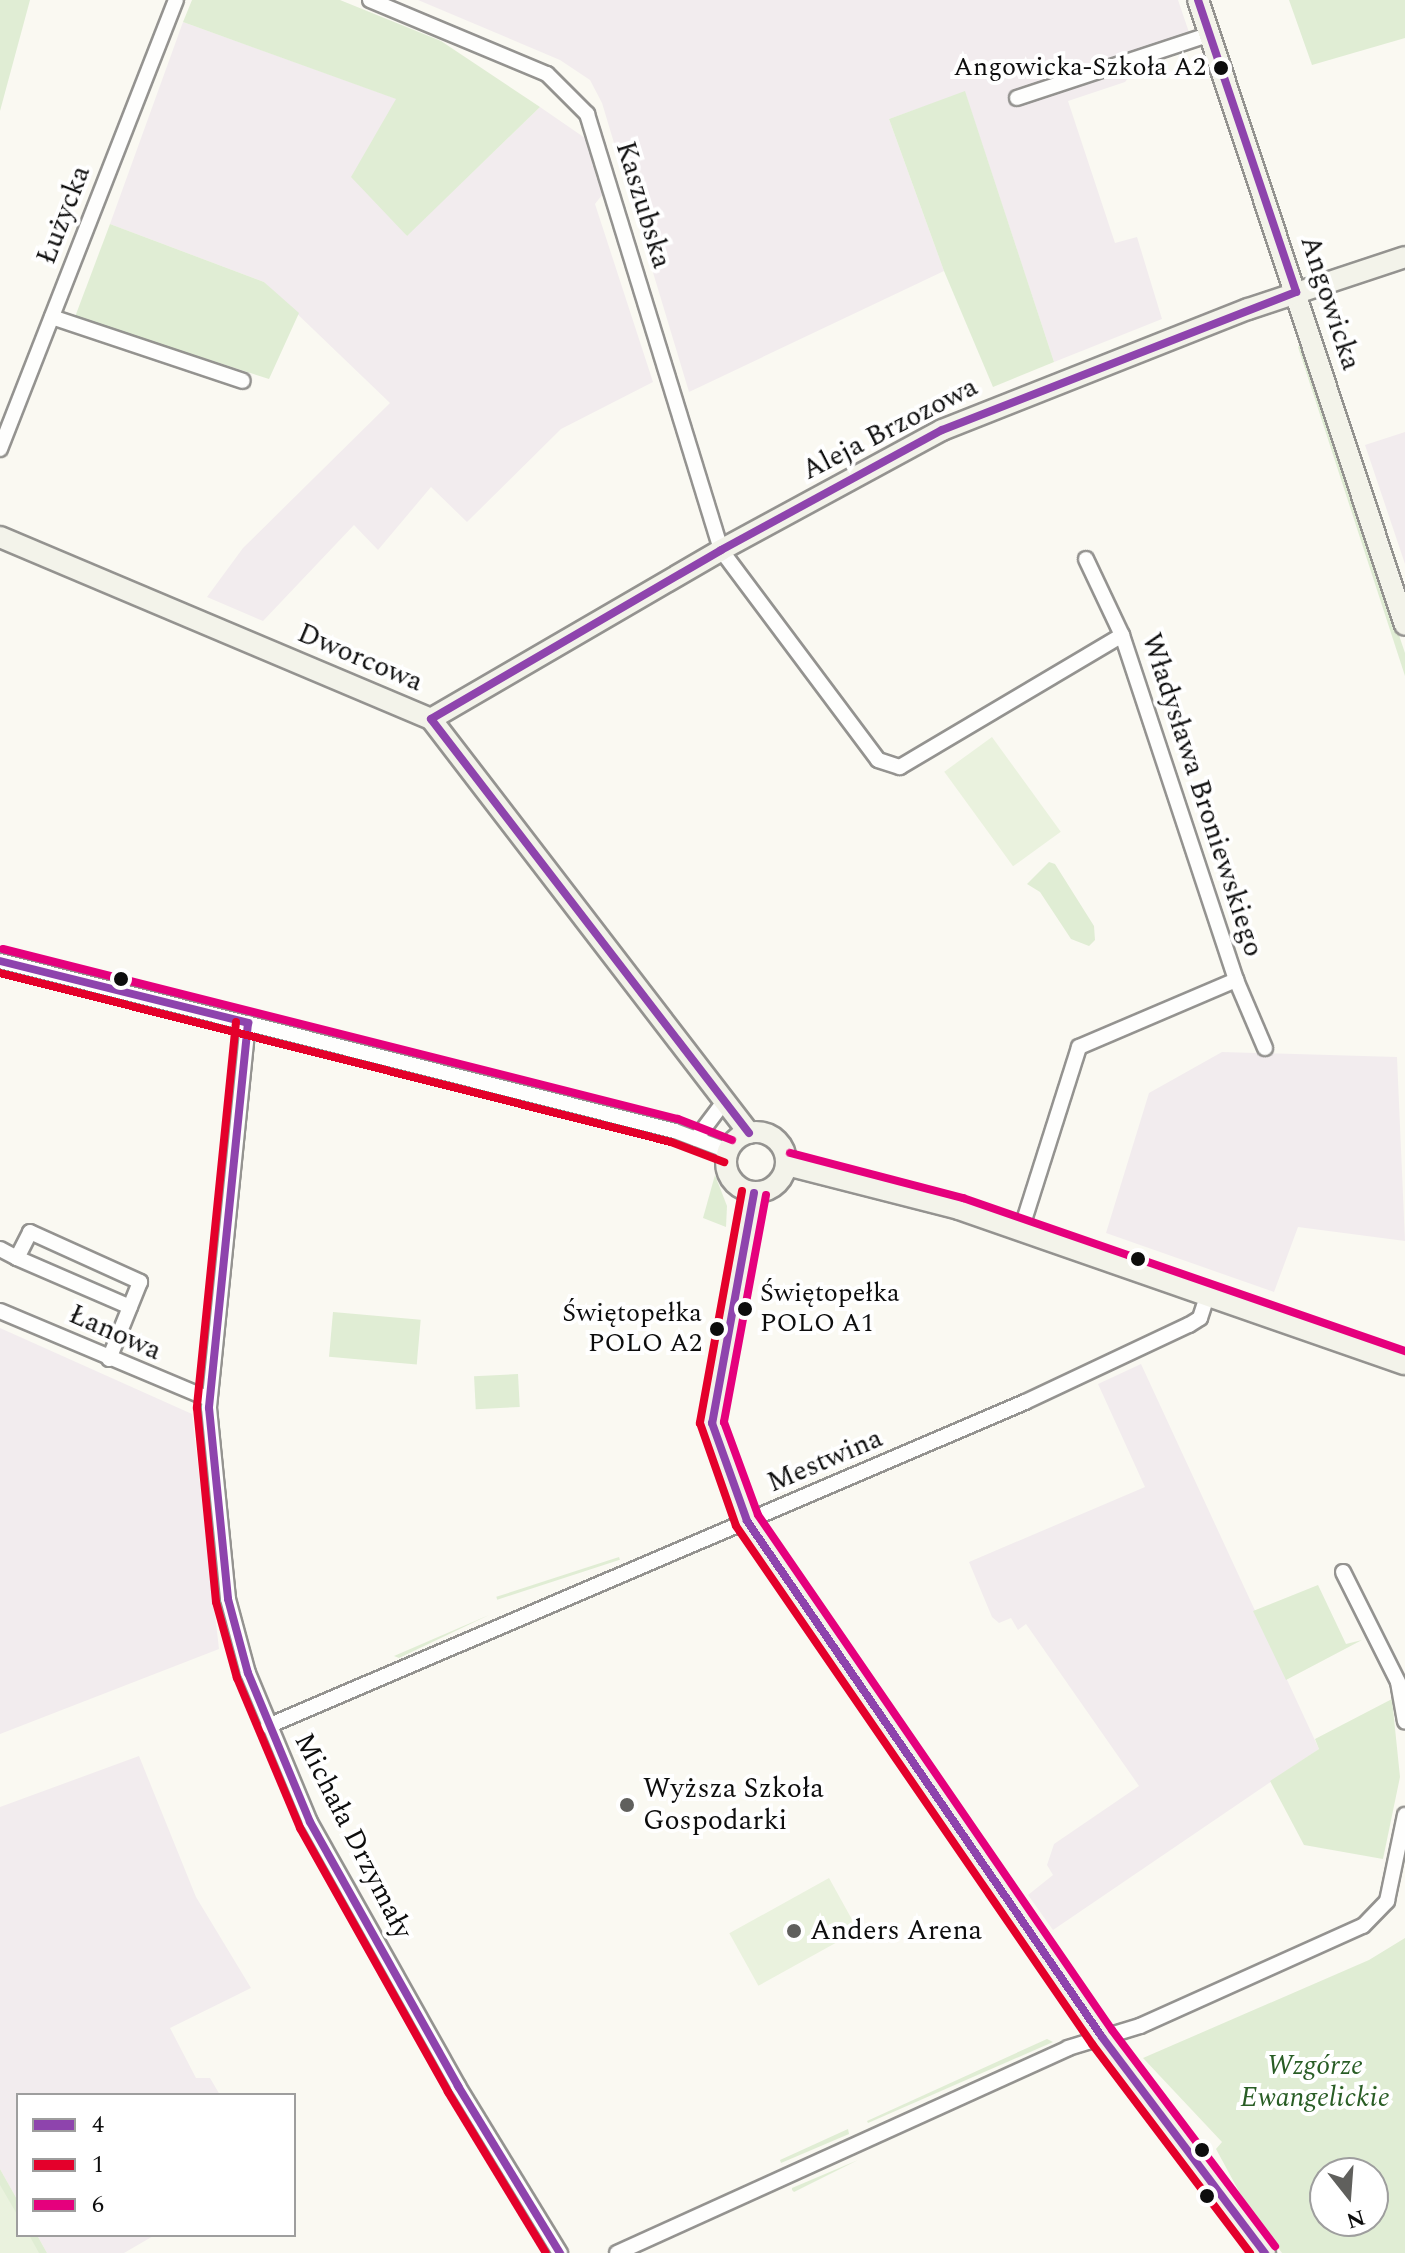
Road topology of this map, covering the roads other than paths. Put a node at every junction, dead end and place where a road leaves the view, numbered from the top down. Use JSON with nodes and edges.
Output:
{"nodes":[{"id":1,"x":176,"y":0,"type":"edge"},
{"id":2,"x":370,"y":0,"type":"edge"},
{"id":3,"x":1198,"y":0,"type":"edge"},
{"id":4,"x":1210,"y":34,"type":"junction"},
{"id":5,"x":1017,"y":98,"type":"dead end"},
{"id":6,"x":1405,"y":257,"type":"edge"},
{"id":7,"x":1296,"y":292,"type":"junction"},
{"id":8,"x":52,"y":317,"type":"junction"},
{"id":9,"x":243,"y":381,"type":"dead end"},
{"id":10,"x":0,"y":449,"type":"edge"},
{"id":11,"x":0,"y":537,"type":"edge"},
{"id":12,"x":721,"y":550,"type":"junction"},
{"id":13,"x":1086,"y":559,"type":"dead end"},
{"id":14,"x":1405,"y":625,"type":"edge"},
{"id":15,"x":1122,"y":635,"type":"junction"},
{"id":16,"x":431,"y":719,"type":"junction"},
{"id":17,"x":0,"y":961,"type":"edge"},
{"id":18,"x":1236,"y":980,"type":"junction"},
{"id":19,"x":248,"y":1023,"type":"junction"},
{"id":20,"x":1265,"y":1048,"type":"dead end"},
{"id":21,"x":726,"y":1099,"type":"junction"},
{"id":22,"x":749,"y":1133,"type":"junction"},
{"id":23,"x":696,"y":1139,"type":"junction"},
{"id":24,"x":728,"y":1151,"type":"junction"},
{"id":25,"x":787,"y":1165,"type":"junction"},
{"id":26,"x":754,"y":1193,"type":"junction"},
{"id":27,"x":1021,"y":1230,"type":"junction"},
{"id":28,"x":0,"y":1249,"type":"edge"},
{"id":29,"x":17,"y":1258,"type":"junction"},
{"id":30,"x":1207,"y":1297,"type":"junction"},
{"id":31,"x":130,"y":1307,"type":"junction"},
{"id":32,"x":0,"y":1311,"type":"edge"},
{"id":33,"x":109,"y":1359,"type":"junction"},
{"id":34,"x":1405,"y":1364,"type":"edge"},
{"id":35,"x":209,"y":1399,"type":"junction"},
{"id":36,"x":747,"y":1521,"type":"junction"},
{"id":37,"x":1343,"y":1572,"type":"dead end"},
{"id":38,"x":1405,"y":1721,"type":"edge"},
{"id":39,"x":268,"y":1726,"type":"junction"},
{"id":40,"x":1405,"y":1815,"type":"edge"},
{"id":41,"x":1102,"y":2037,"type":"junction"},
{"id":42,"x":560,"y":2253,"type":"edge"},
{"id":43,"x":617,"y":2253,"type":"edge"},
{"id":44,"x":1265,"y":2253,"type":"edge"}],
"edges":[{"from":1,"to":8,"type":"street","name":"Łużycka"},
{"from":2,"to":12,"type":"street","name":"Kaszubska"},
{"from":3,"to":4,"type":"street","name":"Angowicka"},
{"from":4,"to":5,"type":"street"},
{"from":4,"to":7,"type":"street","name":"Angowicka"},
{"from":6,"to":7,"type":"street","name":"Aleja Brzozowa"},
{"from":7,"to":12,"type":"street","name":"Aleja Brzozowa"},
{"from":7,"to":14,"type":"street","name":"Angowicka"},
{"from":8,"to":9,"type":"street"},
{"from":8,"to":10,"type":"street","name":"Łużycka"},
{"from":11,"to":16,"type":"street","name":"Dworcowa"},
{"from":12,"to":15,"type":"street","name":"Kaszubska"},
{"from":12,"to":16,"type":"street","name":"Aleja Brzozowa"},
{"from":13,"to":15,"type":"street","name":"Władysława Broniewskiego"},
{"from":15,"to":18,"type":"street","name":"Władysława Broniewskiego"},
{"from":16,"to":21,"type":"street","name":"Dworcowa"},
{"from":17,"to":19,"type":"street"},
{"from":18,"to":20,"type":"street","name":"Władysława Broniewskiego"},
{"from":18,"to":27,"type":"street"},
{"from":19,"to":23,"type":"street"},
{"from":19,"to":35,"type":"street","name":"Michała Drzymały"},
{"from":21,"to":22,"type":"street","name":"Dworcowa"},
{"from":21,"to":23,"type":"street"},
{"from":22,"to":24,"type":"street"},
{"from":22,"to":25,"type":"street"},
{"from":23,"to":24,"type":"street"},
{"from":24,"to":26,"type":"street"},
{"from":25,"to":26,"type":"street"},
{"from":25,"to":27,"type":"street"},
{"from":26,"to":36,"type":"street"},
{"from":27,"to":30,"type":"street"},
{"from":28,"to":29,"type":"street"},
{"from":29,"to":31,"type":"street"},
{"from":29,"to":31,"type":"street"},
{"from":30,"to":34,"type":"street"},
{"from":30,"to":36,"type":"street","name":"Mestwina"},
{"from":31,"to":33,"type":"street"},
{"from":32,"to":33,"type":"street","name":"Łanowa"},
{"from":33,"to":35,"type":"street","name":"Łanowa"},
{"from":35,"to":39,"type":"street","name":"Michała Drzymały"},
{"from":36,"to":39,"type":"street","name":"Mestwina"},
{"from":36,"to":41,"type":"street"},
{"from":37,"to":38,"type":"street"},
{"from":39,"to":42,"type":"street","name":"Michała Drzymały"},
{"from":40,"to":41,"type":"street"},
{"from":41,"to":43,"type":"street"},
{"from":41,"to":44,"type":"street"}]}
